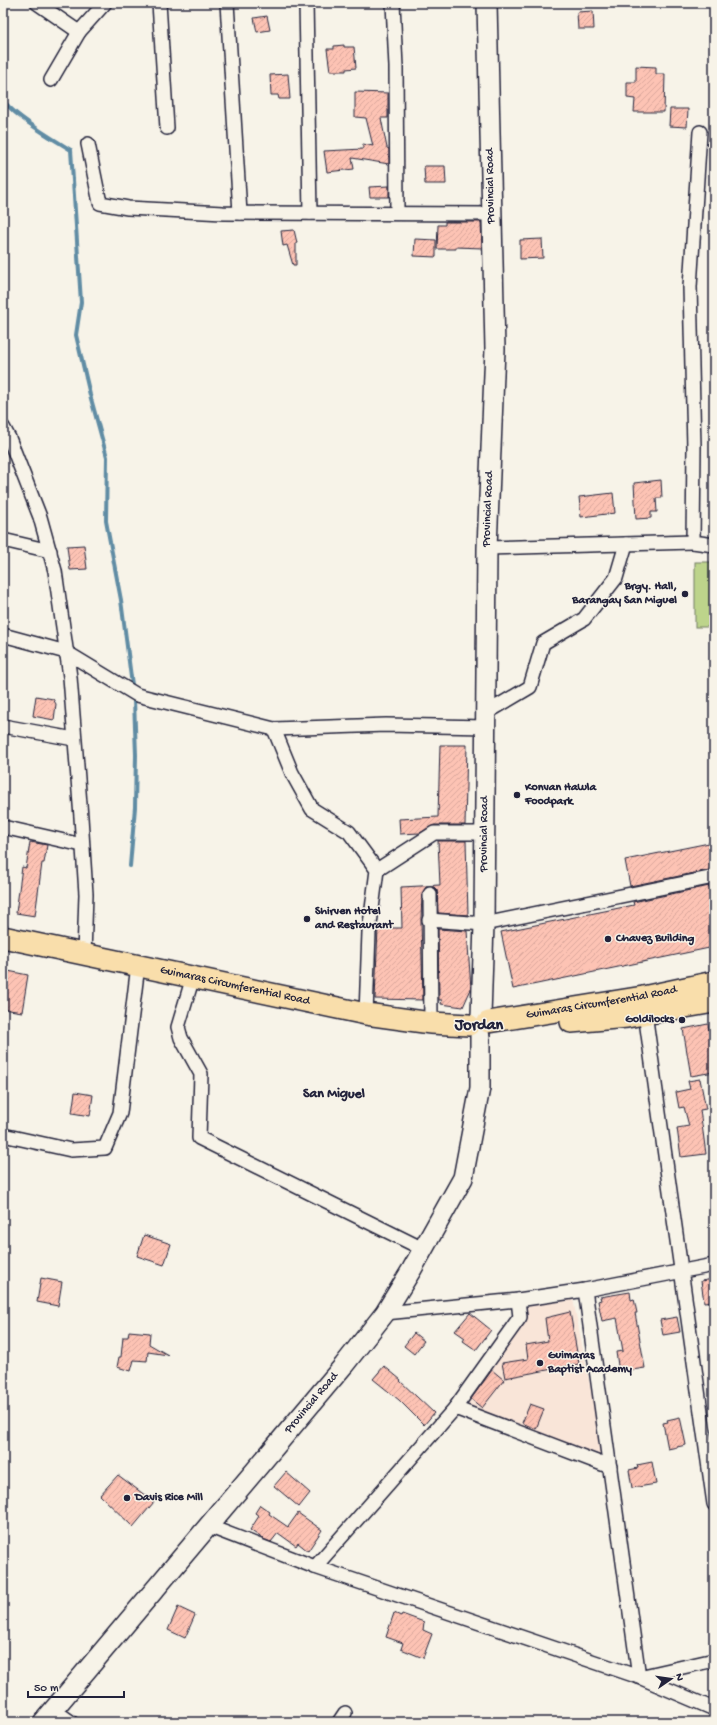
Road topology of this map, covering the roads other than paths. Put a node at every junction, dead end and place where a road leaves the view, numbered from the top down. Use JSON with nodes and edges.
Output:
{"nodes":[{"id":1,"x":37,"y":3,"type":"edge"},
{"id":2,"x":105,"y":3,"type":"edge"},
{"id":3,"x":159,"y":3,"type":"edge"},
{"id":4,"x":227,"y":3,"type":"edge"},
{"id":5,"x":306,"y":3,"type":"edge"},
{"id":6,"x":393,"y":3,"type":"edge"},
{"id":7,"x":487,"y":3,"type":"edge"},
{"id":8,"x":79,"y":32,"type":"junction"},
{"id":9,"x":51,"y":80,"type":"dead end"},
{"id":10,"x":167,"y":128,"type":"dead end"},
{"id":11,"x":700,"y":132,"type":"dead end"},
{"id":12,"x":88,"y":144,"type":"dead end"},
{"id":13,"x":240,"y":212,"type":"junction"},
{"id":14,"x":310,"y":213,"type":"junction"},
{"id":15,"x":397,"y":213,"type":"junction"},
{"id":16,"x":492,"y":214,"type":"junction"},
{"id":17,"x":3,"y":426,"type":"edge"},
{"id":18,"x":6,"y":438,"type":"edge"},
{"id":19,"x":3,"y":540,"type":"edge"},
{"id":20,"x":693,"y":542,"type":"junction"},
{"id":21,"x":626,"y":544,"type":"junction"},
{"id":22,"x":714,"y":545,"type":"edge"},
{"id":23,"x":487,"y":548,"type":"junction"},
{"id":24,"x":50,"y":551,"type":"junction"},
{"id":25,"x":3,"y":635,"type":"edge"},
{"id":26,"x":66,"y":652,"type":"junction"},
{"id":27,"x":486,"y":720,"type":"junction"},
{"id":28,"x":3,"y":726,"type":"edge"},
{"id":29,"x":274,"y":728,"type":"junction"},
{"id":30,"x":74,"y":739,"type":"junction"},
{"id":31,"x":3,"y":827,"type":"edge"},
{"id":32,"x":485,"y":833,"type":"junction"},
{"id":33,"x":82,"y":845,"type":"junction"},
{"id":34,"x":377,"y":870,"type":"junction"},
{"id":35,"x":714,"y":877,"type":"edge"},
{"id":36,"x":430,"y":894,"type":"dead end"},
{"id":37,"x":430,"y":920,"type":"junction"},
{"id":38,"x":484,"y":924,"type":"junction"},
{"id":39,"x":3,"y":937,"type":"edge"},
{"id":40,"x":84,"y":955,"type":"junction"},
{"id":41,"x":138,"y":965,"type":"junction"},
{"id":42,"x":193,"y":977,"type":"junction"},
{"id":43,"x":714,"y":982,"type":"edge"},
{"id":44,"x":714,"y":1002,"type":"edge"},
{"id":45,"x":645,"y":1013,"type":"junction"},
{"id":46,"x":366,"y":1014,"type":"junction"},
{"id":47,"x":431,"y":1022,"type":"junction"},
{"id":48,"x":481,"y":1026,"type":"junction"},
{"id":49,"x":3,"y":1135,"type":"edge"},
{"id":50,"x":423,"y":1249,"type":"junction"},
{"id":51,"x":714,"y":1265,"type":"edge"},
{"id":52,"x":682,"y":1270,"type":"junction"},
{"id":53,"x":585,"y":1290,"type":"junction"},
{"id":54,"x":518,"y":1300,"type":"junction"},
{"id":55,"x":385,"y":1313,"type":"junction"},
{"id":56,"x":455,"y":1408,"type":"junction"},
{"id":57,"x":610,"y":1467,"type":"junction"},
{"id":58,"x":714,"y":1504,"type":"edge"},
{"id":59,"x":208,"y":1526,"type":"junction"},
{"id":60,"x":314,"y":1567,"type":"junction"},
{"id":61,"x":714,"y":1660,"type":"edge"},
{"id":62,"x":639,"y":1677,"type":"junction"},
{"id":63,"x":714,"y":1709,"type":"edge"},
{"id":64,"x":48,"y":1716,"type":"edge"},
{"id":65,"x":71,"y":1722,"type":"edge"}],
"edges":[{"from":1,"to":8,"type":"street"},
{"from":2,"to":8,"type":"street"},
{"from":3,"to":10,"type":"street"},
{"from":4,"to":13,"type":"street"},
{"from":5,"to":14,"type":"street"},
{"from":6,"to":15,"type":"street"},
{"from":7,"to":16,"type":"street","name":"Provincial Road"},
{"from":8,"to":9,"type":"street"},
{"from":11,"to":20,"type":"street"},
{"from":12,"to":13,"type":"street"},
{"from":13,"to":14,"type":"street"},
{"from":14,"to":15,"type":"street"},
{"from":15,"to":16,"type":"street"},
{"from":16,"to":23,"type":"street","name":"Provincial Road"},
{"from":17,"to":18,"type":"street"},
{"from":18,"to":24,"type":"street"},
{"from":19,"to":24,"type":"street"},
{"from":20,"to":21,"type":"street"},
{"from":20,"to":22,"type":"street"},
{"from":21,"to":23,"type":"street"},
{"from":21,"to":27,"type":"street"},
{"from":23,"to":27,"type":"street","name":"Provincial Road"},
{"from":24,"to":26,"type":"street"},
{"from":25,"to":26,"type":"street"},
{"from":26,"to":29,"type":"street"},
{"from":26,"to":30,"type":"street"},
{"from":27,"to":29,"type":"street"},
{"from":27,"to":32,"type":"street","name":"Provincial Road"},
{"from":28,"to":30,"type":"street"},
{"from":29,"to":34,"type":"street"},
{"from":30,"to":33,"type":"street"},
{"from":31,"to":33,"type":"street"},
{"from":32,"to":34,"type":"street"},
{"from":32,"to":38,"type":"street","name":"Provincial Road"},
{"from":33,"to":40,"type":"street"},
{"from":34,"to":46,"type":"street"},
{"from":35,"to":38,"type":"street"},
{"from":36,"to":37,"type":"street"},
{"from":37,"to":38,"type":"street"},
{"from":37,"to":47,"type":"street"},
{"from":38,"to":48,"type":"street","name":"Provincial Road"},
{"from":39,"to":40,"type":"main road","name":"Guimaras Circumferential Road"},
{"from":40,"to":41,"type":"main road","name":"Guimaras Circumferential Road"},
{"from":41,"to":42,"type":"main road","name":"Guimaras Circumferential Road"},
{"from":41,"to":49,"type":"street"},
{"from":42,"to":46,"type":"main road","name":"Guimaras Circumferential Road"},
{"from":42,"to":50,"type":"street"},
{"from":43,"to":48,"type":"main road","name":"Guimaras Circumferential Road"},
{"from":44,"to":45,"type":"main road","name":"Guimaras Circumferential Road"},
{"from":45,"to":48,"type":"main road","name":"Guimaras Circumferential Road"},
{"from":45,"to":52,"type":"street"},
{"from":46,"to":47,"type":"main road","name":"Guimaras Circumferential Road"},
{"from":47,"to":48,"type":"main road","name":"Guimaras Circumferential Road"},
{"from":48,"to":50,"type":"street","name":"Provincial Road"},
{"from":50,"to":55,"type":"street","name":"Provincial Road"},
{"from":51,"to":52,"type":"street"},
{"from":52,"to":53,"type":"street"},
{"from":52,"to":58,"type":"street"},
{"from":53,"to":54,"type":"street"},
{"from":53,"to":57,"type":"street"},
{"from":54,"to":55,"type":"street"},
{"from":54,"to":56,"type":"street"},
{"from":55,"to":59,"type":"street","name":"Provincial Road"},
{"from":56,"to":57,"type":"street"},
{"from":56,"to":60,"type":"street"},
{"from":57,"to":62,"type":"street"},
{"from":59,"to":60,"type":"street"},
{"from":59,"to":64,"type":"street","name":"Provincial Road"},
{"from":60,"to":62,"type":"street"},
{"from":61,"to":62,"type":"street"},
{"from":62,"to":63,"type":"street"},
{"from":64,"to":65,"type":"street"}]}
